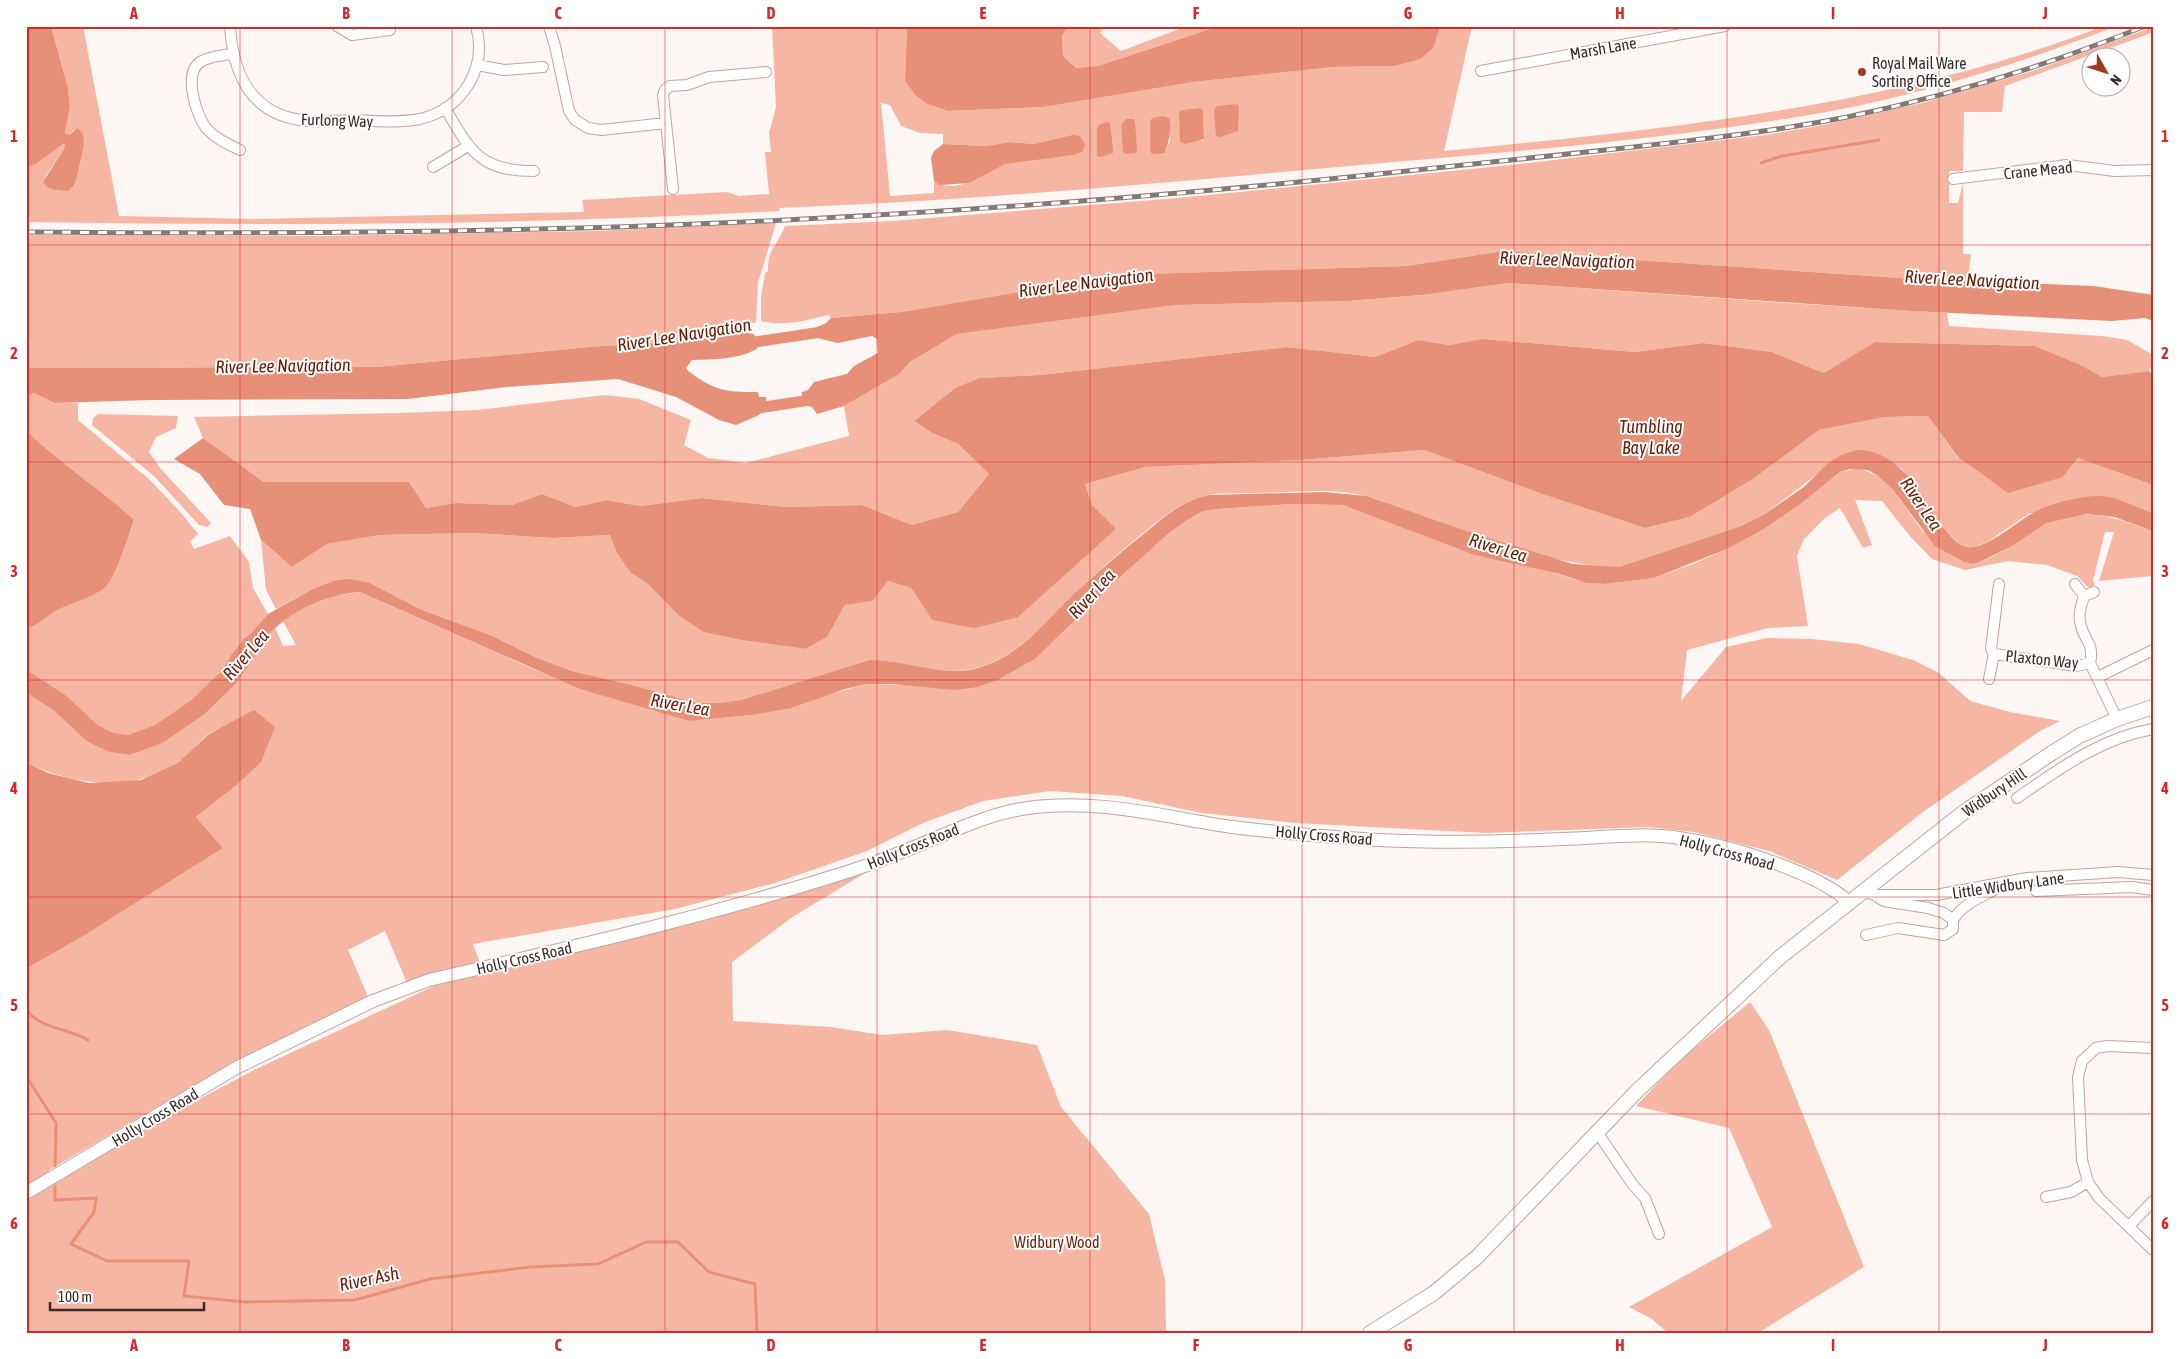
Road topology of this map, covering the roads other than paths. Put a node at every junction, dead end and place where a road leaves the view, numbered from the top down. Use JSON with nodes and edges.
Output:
{"nodes":[{"id":1,"x":230,"y":26,"type":"edge"},
{"id":2,"x":337,"y":26,"type":"edge"},
{"id":3,"x":476,"y":26,"type":"edge"},
{"id":4,"x":549,"y":26,"type":"edge"},
{"id":5,"x":1726,"y":26,"type":"edge"},
{"id":6,"x":390,"y":30,"type":"dead end"},
{"id":7,"x":234,"y":54,"type":"junction"},
{"id":8,"x":477,"y":65,"type":"junction"},
{"id":9,"x":543,"y":67,"type":"dead end"},
{"id":10,"x":1481,"y":71,"type":"dead end"},
{"id":11,"x":766,"y":72,"type":"dead end"},
{"id":12,"x":445,"y":108,"type":"junction"},
{"id":13,"x":666,"y":122,"type":"junction"},
{"id":14,"x":468,"y":146,"type":"junction"},
{"id":15,"x":240,"y":150,"type":"dead end"},
{"id":16,"x":433,"y":167,"type":"dead end"},
{"id":17,"x":534,"y":170,"type":"dead end"},
{"id":18,"x":2153,"y":170,"type":"edge"},
{"id":19,"x":1953,"y":179,"type":"dead end"},
{"id":20,"x":673,"y":189,"type":"dead end"},
{"id":21,"x":1999,"y":584,"type":"dead end"},
{"id":22,"x":2075,"y":584,"type":"dead end"},
{"id":23,"x":2153,"y":650,"type":"edge"},
{"id":24,"x":1994,"y":654,"type":"junction"},
{"id":25,"x":2090,"y":663,"type":"junction"},
{"id":26,"x":2098,"y":678,"type":"junction"},
{"id":27,"x":1989,"y":679,"type":"dead end"},
{"id":28,"x":2153,"y":707,"type":"edge"},
{"id":29,"x":2117,"y":719,"type":"junction"},
{"id":30,"x":2153,"y":729,"type":"edge"},
{"id":31,"x":2017,"y":798,"type":"dead end"},
{"id":32,"x":2153,"y":875,"type":"edge"},
{"id":33,"x":2006,"y":882,"type":"junction"},
{"id":34,"x":2153,"y":890,"type":"edge"},
{"id":35,"x":2036,"y":891,"type":"dead end"},
{"id":36,"x":1869,"y":894,"type":"junction"},
{"id":37,"x":1849,"y":902,"type":"junction"},
{"id":38,"x":1953,"y":920,"type":"junction"},
{"id":39,"x":1866,"y":935,"type":"dead end"},
{"id":40,"x":2153,"y":1048,"type":"edge"},
{"id":41,"x":1597,"y":1132,"type":"junction"},
{"id":42,"x":2088,"y":1182,"type":"junction"},
{"id":43,"x":26,"y":1193,"type":"edge"},
{"id":44,"x":2046,"y":1197,"type":"dead end"},
{"id":45,"x":2153,"y":1201,"type":"edge"},
{"id":46,"x":2129,"y":1226,"type":"junction"},
{"id":47,"x":1659,"y":1234,"type":"dead end"},
{"id":48,"x":2153,"y":1250,"type":"edge"},
{"id":49,"x":1370,"y":1333,"type":"edge"}],
"edges":[{"from":1,"to":7,"type":"street","name":"Furlong Way"},
{"from":2,"to":6,"type":"street"},
{"from":3,"to":8,"type":"street","name":"Furlong Way"},
{"from":4,"to":13,"type":"street"},
{"from":5,"to":10,"type":"street","name":"Marsh Lane"},
{"from":7,"to":12,"type":"street","name":"Furlong Way"},
{"from":7,"to":15,"type":"street"},
{"from":8,"to":9,"type":"street"},
{"from":8,"to":12,"type":"street","name":"Furlong Way"},
{"from":11,"to":13,"type":"street"},
{"from":12,"to":14,"type":"street"},
{"from":13,"to":20,"type":"street"},
{"from":14,"to":16,"type":"street"},
{"from":14,"to":17,"type":"street"},
{"from":18,"to":19,"type":"street","name":"Crane Mead"},
{"from":21,"to":24,"type":"street"},
{"from":22,"to":25,"type":"street","name":"Plaxton Way"},
{"from":23,"to":26,"type":"street","name":"Plaxton Way"},
{"from":24,"to":25,"type":"street","name":"Plaxton Way"},
{"from":24,"to":27,"type":"street"},
{"from":25,"to":26,"type":"street","name":"Plaxton Way"},
{"from":26,"to":29,"type":"street","name":"Plaxton Way"},
{"from":28,"to":29,"type":"main road","name":"Widbury Hill"},
{"from":29,"to":36,"type":"main road","name":"Widbury Hill"},
{"from":30,"to":31,"type":"street"},
{"from":32,"to":33,"type":"street","name":"Little Widbury Lane"},
{"from":33,"to":36,"type":"street","name":"Little Widbury Lane"},
{"from":33,"to":38,"type":"street"},
{"from":34,"to":35,"type":"street"},
{"from":36,"to":37,"type":"main road","name":"Widbury Hill"},
{"from":36,"to":38,"type":"street"},
{"from":37,"to":41,"type":"main road","name":"Widbury Hill"},
{"from":37,"to":43,"type":"street","name":"Holly Cross Road"},
{"from":38,"to":39,"type":"street"},
{"from":40,"to":42,"type":"street"},
{"from":41,"to":47,"type":"street"},
{"from":41,"to":49,"type":"main road","name":"Widbury Hill"},
{"from":42,"to":44,"type":"street"},
{"from":42,"to":46,"type":"street"},
{"from":45,"to":46,"type":"street"},
{"from":46,"to":48,"type":"street"}]}
